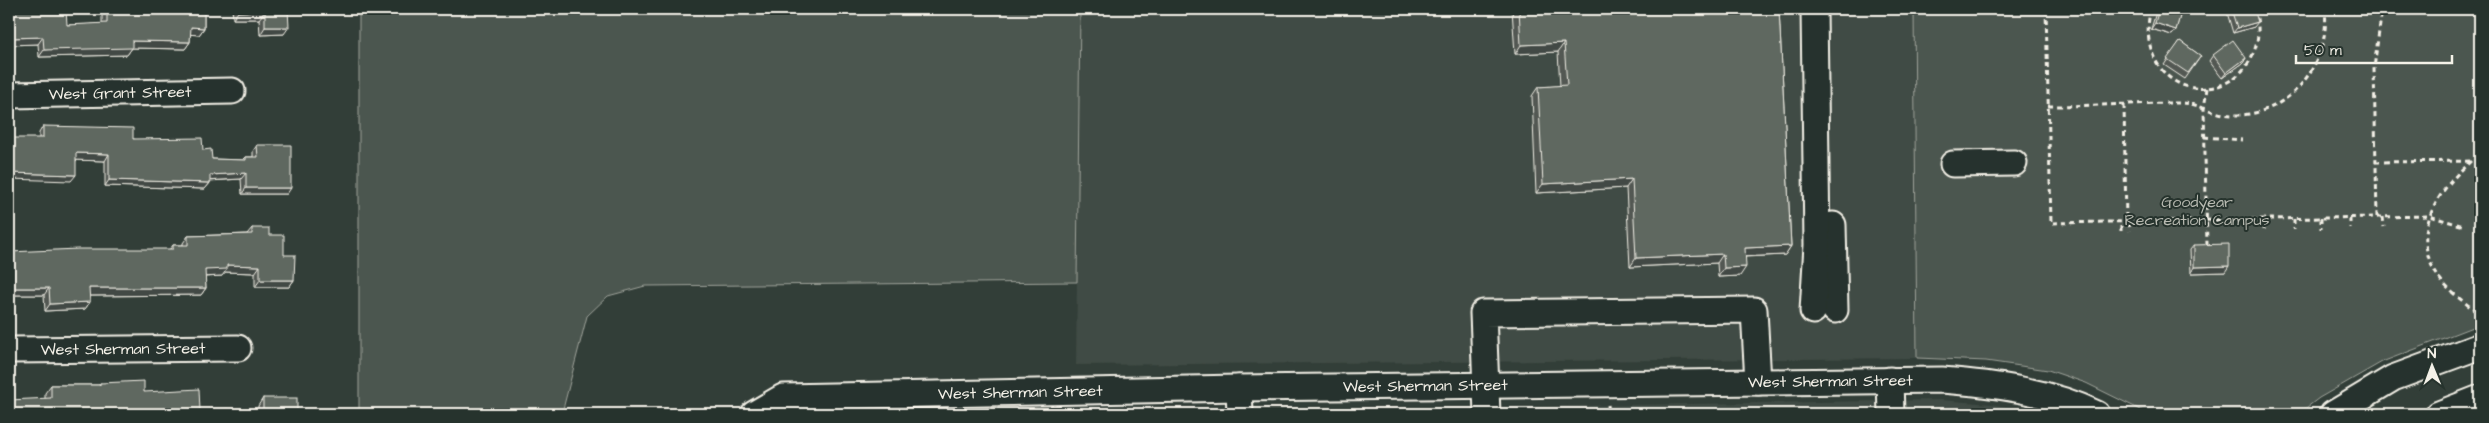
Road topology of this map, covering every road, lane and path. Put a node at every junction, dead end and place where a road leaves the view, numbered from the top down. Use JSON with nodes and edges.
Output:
{"nodes":[{"id":1,"x":1814,"y":9,"type":"edge"},
{"id":2,"x":1830,"y":9,"type":"edge"},
{"id":3,"x":2046,"y":9,"type":"edge"},
{"id":4,"x":2151,"y":9,"type":"edge"},
{"id":5,"x":2254,"y":9,"type":"edge"},
{"id":6,"x":2325,"y":9,"type":"edge"},
{"id":7,"x":2382,"y":9,"type":"edge"},
{"id":8,"x":2207,"y":88,"type":"junction"},
{"id":9,"x":232,"y":91,"type":"dead end"},
{"id":10,"x":9,"y":95,"type":"edge"},
{"id":11,"x":2124,"y":104,"type":"junction"},
{"id":12,"x":2048,"y":106,"type":"junction"},
{"id":13,"x":2204,"y":109,"type":"junction"},
{"id":14,"x":2204,"y":136,"type":"junction"},
{"id":15,"x":2242,"y":140,"type":"dead end"},
{"id":16,"x":2471,"y":161,"type":"junction"},
{"id":17,"x":2480,"y":161,"type":"edge"},
{"id":18,"x":2375,"y":162,"type":"junction"},
{"id":19,"x":2014,"y":163,"type":"dead end"},
{"id":20,"x":1953,"y":164,"type":"dead end"},
{"id":21,"x":2429,"y":216,"type":"junction"},
{"id":22,"x":2377,"y":217,"type":"junction"},
{"id":23,"x":2383,"y":217,"type":"junction"},
{"id":24,"x":2321,"y":218,"type":"junction"},
{"id":25,"x":2350,"y":218,"type":"junction"},
{"id":26,"x":2294,"y":219,"type":"junction"},
{"id":27,"x":2264,"y":220,"type":"junction"},
{"id":28,"x":2206,"y":221,"type":"junction"},
{"id":29,"x":2121,"y":222,"type":"junction"},
{"id":30,"x":2128,"y":222,"type":"junction"},
{"id":31,"x":2464,"y":226,"type":"dead end"},
{"id":32,"x":2384,"y":227,"type":"dead end"},
{"id":33,"x":2350,"y":228,"type":"dead end"},
{"id":34,"x":2294,"y":229,"type":"dead end"},
{"id":35,"x":2321,"y":229,"type":"dead end"},
{"id":36,"x":2264,"y":230,"type":"dead end"},
{"id":37,"x":2130,"y":231,"type":"dead end"},
{"id":38,"x":2120,"y":232,"type":"dead end"},
{"id":39,"x":2207,"y":245,"type":"edge"},
{"id":40,"x":2475,"y":311,"type":"dead end"},
{"id":41,"x":2480,"y":346,"type":"edge"},
{"id":42,"x":238,"y":348,"type":"dead end"},
{"id":43,"x":9,"y":350,"type":"edge"},
{"id":44,"x":1890,"y":380,"type":"junction"},
{"id":45,"x":1758,"y":382,"type":"junction"},
{"id":46,"x":1486,"y":384,"type":"junction"},
{"id":47,"x":1239,"y":388,"type":"junction"},
{"id":48,"x":2480,"y":398,"type":"edge"},
{"id":49,"x":754,"y":414,"type":"edge"},
{"id":50,"x":1240,"y":414,"type":"edge"},
{"id":51,"x":1487,"y":414,"type":"edge"},
{"id":52,"x":1891,"y":414,"type":"edge"},
{"id":53,"x":2097,"y":414,"type":"edge"},
{"id":54,"x":2332,"y":414,"type":"edge"},
{"id":55,"x":2439,"y":414,"type":"edge"}],
"edges":[{"from":1,"to":2,"type":"street"},
{"from":3,"to":12,"type":"path"},
{"from":4,"to":8,"type":"path"},
{"from":5,"to":8,"type":"path"},
{"from":6,"to":13,"type":"path"},
{"from":7,"to":18,"type":"path"},
{"from":8,"to":13,"type":"path"},
{"from":9,"to":10,"type":"street","name":"West Grant Street"},
{"from":11,"to":12,"type":"path"},
{"from":11,"to":13,"type":"path"},
{"from":11,"to":30,"type":"path"},
{"from":12,"to":29,"type":"path"},
{"from":13,"to":14,"type":"path"},
{"from":14,"to":15,"type":"path"},
{"from":14,"to":28,"type":"path"},
{"from":16,"to":17,"type":"path"},
{"from":16,"to":18,"type":"path"},
{"from":16,"to":21,"type":"path"},
{"from":18,"to":22,"type":"path"},
{"from":19,"to":20,"type":"street"},
{"from":21,"to":23,"type":"path"},
{"from":21,"to":31,"type":"path"},
{"from":21,"to":40,"type":"path"},
{"from":22,"to":23,"type":"path"},
{"from":22,"to":25,"type":"path"},
{"from":23,"to":32,"type":"path"},
{"from":24,"to":25,"type":"path"},
{"from":24,"to":26,"type":"path"},
{"from":24,"to":35,"type":"path"},
{"from":25,"to":33,"type":"path"},
{"from":26,"to":27,"type":"path"},
{"from":26,"to":34,"type":"path"},
{"from":27,"to":28,"type":"path"},
{"from":27,"to":36,"type":"path"},
{"from":28,"to":30,"type":"path"},
{"from":28,"to":39,"type":"path"},
{"from":29,"to":30,"type":"path"},
{"from":29,"to":38,"type":"path"},
{"from":30,"to":37,"type":"path"},
{"from":41,"to":54,"type":"street"},
{"from":42,"to":43,"type":"street","name":"West Sherman Street"},
{"from":44,"to":45,"type":"street","name":"West Sherman Street"},
{"from":44,"to":52,"type":"street"},
{"from":44,"to":53,"type":"street","name":"West Sherman Street"},
{"from":45,"to":46,"type":"street","name":"West Sherman Street"},
{"from":45,"to":46,"type":"street"},
{"from":46,"to":47,"type":"street","name":"West Sherman Street"},
{"from":46,"to":51,"type":"street"},
{"from":47,"to":49,"type":"street","name":"West Sherman Street"},
{"from":47,"to":50,"type":"street"},
{"from":48,"to":55,"type":"street"}]}
